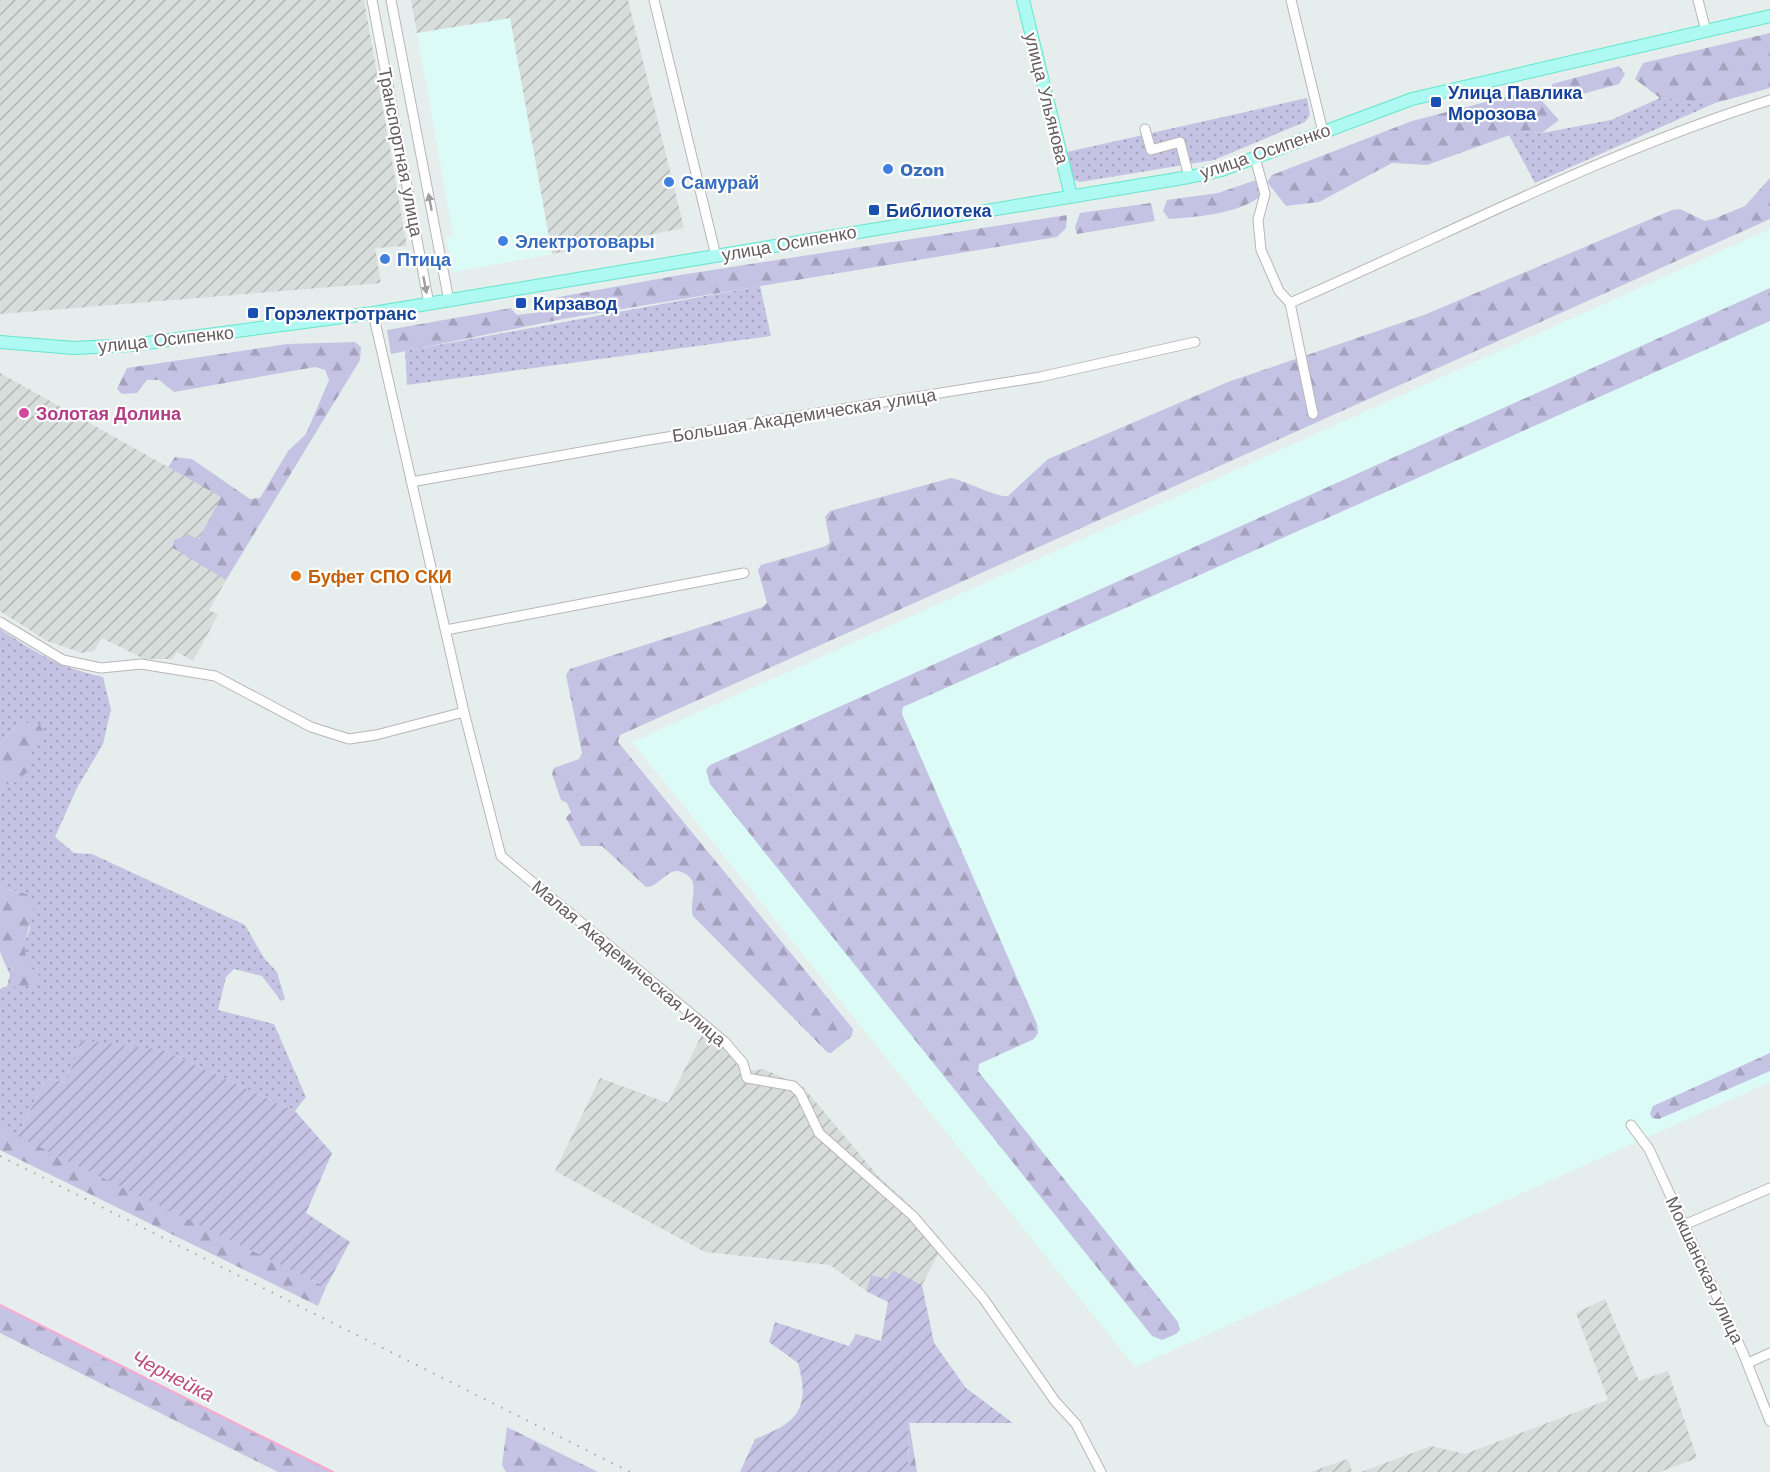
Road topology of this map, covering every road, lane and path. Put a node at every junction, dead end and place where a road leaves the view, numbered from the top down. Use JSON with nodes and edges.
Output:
{"nodes":[{"id":1,"x":372,"y":0,"type":"edge"},
{"id":2,"x":391,"y":0,"type":"edge"},
{"id":3,"x":654,"y":0,"type":"edge"},
{"id":4,"x":1023,"y":0,"type":"edge"},
{"id":5,"x":1291,"y":0,"type":"edge"},
{"id":6,"x":1698,"y":0,"type":"edge"},
{"id":7,"x":1770,"y":16,"type":"edge"},
{"id":8,"x":1706,"y":31,"type":"junction"},
{"id":9,"x":1770,"y":100,"type":"edge"},
{"id":10,"x":1145,"y":129,"type":"dead end"},
{"id":11,"x":1323,"y":132,"type":"junction"},
{"id":12,"x":1255,"y":158,"type":"junction"},
{"id":13,"x":1189,"y":177,"type":"junction"},
{"id":14,"x":1071,"y":195,"type":"junction"},
{"id":15,"x":716,"y":256,"type":"junction"},
{"id":16,"x":449,"y":301,"type":"junction"},
{"id":17,"x":1290,"y":303,"type":"junction"},
{"id":18,"x":429,"y":304,"type":"junction"},
{"id":19,"x":373,"y":313,"type":"junction"},
{"id":20,"x":1,"y":340,"type":"edge"},
{"id":21,"x":1195,"y":342,"type":"dead end"},
{"id":22,"x":1313,"y":414,"type":"dead end"},
{"id":23,"x":411,"y":482,"type":"junction"},
{"id":24,"x":744,"y":573,"type":"dead end"},
{"id":25,"x":0,"y":622,"type":"edge"},
{"id":26,"x":446,"y":630,"type":"junction"},
{"id":27,"x":464,"y":712,"type":"junction"},
{"id":28,"x":1631,"y":1125,"type":"dead end"},
{"id":29,"x":1770,"y":1188,"type":"edge"},
{"id":30,"x":1684,"y":1226,"type":"junction"},
{"id":31,"x":1770,"y":1353,"type":"edge"},
{"id":32,"x":1748,"y":1363,"type":"junction"},
{"id":33,"x":1770,"y":1420,"type":"edge"},
{"id":34,"x":1101,"y":1472,"type":"edge"}],
"edges":[{"from":1,"to":18,"type":"street","name":"Транспортная улица","one_way":true},
{"from":16,"to":2,"type":"street","name":"Транспортная улица","one_way":true},
{"from":3,"to":15,"type":"street"},
{"from":4,"to":14,"type":"main road","name":"улица Ульянова"},
{"from":5,"to":11,"type":"street"},
{"from":6,"to":8,"type":"street"},
{"from":7,"to":8,"type":"main road","name":"улица Осипенко"},
{"from":8,"to":11,"type":"main road","name":"улица Осипенко"},
{"from":9,"to":17,"type":"street"},
{"from":10,"to":13,"type":"street"},
{"from":11,"to":12,"type":"main road","name":"улица Осипенко"},
{"from":12,"to":13,"type":"main road","name":"улица Осипенко"},
{"from":12,"to":17,"type":"street"},
{"from":13,"to":14,"type":"main road","name":"улица Осипенко"},
{"from":14,"to":15,"type":"main road","name":"улица Осипенко"},
{"from":15,"to":16,"type":"main road","name":"улица Осипенко"},
{"from":16,"to":18,"type":"main road","name":"улица Осипенко"},
{"from":17,"to":22,"type":"street"},
{"from":18,"to":19,"type":"main road","name":"улица Осипенко"},
{"from":19,"to":20,"type":"main road","name":"улица Осипенко"},
{"from":19,"to":23,"type":"street"},
{"from":21,"to":23,"type":"street","name":"Большая Академическая улица"},
{"from":23,"to":26,"type":"street"},
{"from":24,"to":26,"type":"street"},
{"from":25,"to":27,"type":"street"},
{"from":26,"to":27,"type":"street"},
{"from":27,"to":34,"type":"street","name":"Малая Академическая улица"},
{"from":28,"to":30,"type":"street","name":"Мокшанская улица"},
{"from":29,"to":30,"type":"street"},
{"from":30,"to":32,"type":"street","name":"Мокшанская улица"},
{"from":31,"to":32,"type":"street"},
{"from":32,"to":33,"type":"street","name":"Мокшанская улица"}]}
